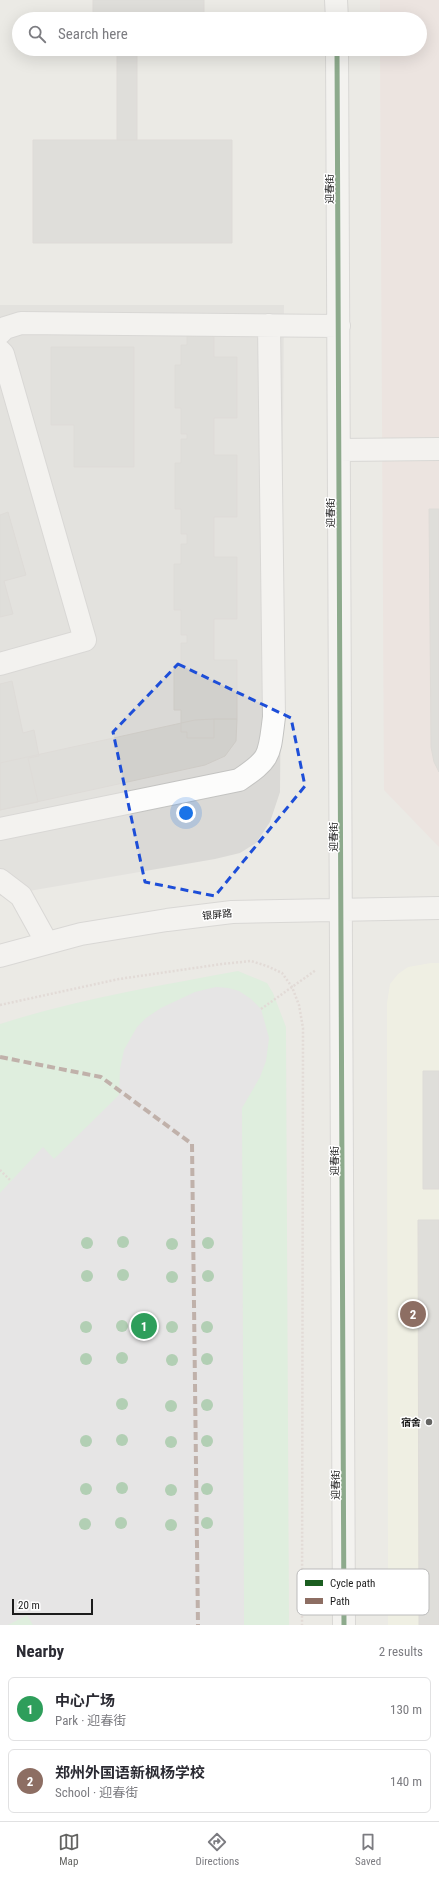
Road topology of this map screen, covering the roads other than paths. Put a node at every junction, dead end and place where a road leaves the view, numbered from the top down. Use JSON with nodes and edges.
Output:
{"nodes":[{"id":1,"x":336,"y":0,"type":"edge"},
{"id":2,"x":337,"y":12,"type":"edge"},
{"id":3,"x":337,"y":56,"type":"edge"},
{"id":4,"x":269,"y":326,"type":"junction"},
{"id":5,"x":339,"y":326,"type":"junction"},
{"id":6,"x":0,"y":332,"type":"edge"},
{"id":7,"x":0,"y":351,"type":"edge"},
{"id":8,"x":339,"y":450,"type":"junction"},
{"id":9,"x":439,"y":450,"type":"edge"},
{"id":10,"x":0,"y":664,"type":"edge"},
{"id":11,"x":0,"y":829,"type":"edge"},
{"id":12,"x":0,"y":880,"type":"edge"},
{"id":13,"x":439,"y":908,"type":"edge"},
{"id":14,"x":342,"y":910,"type":"junction"},
{"id":15,"x":47,"y":943,"type":"junction"},
{"id":16,"x":0,"y":956,"type":"edge"},
{"id":17,"x":344,"y":1569,"type":"edge"},
{"id":18,"x":344,"y":1615,"type":"edge"},
{"id":19,"x":344,"y":1625,"type":"edge"}],
"edges":[{"from":1,"to":2,"type":"street"},
{"from":3,"to":5,"type":"street","name":"迎春街"},
{"from":4,"to":5,"type":"street"},
{"from":4,"to":6,"type":"street"},
{"from":4,"to":11,"type":"street"},
{"from":5,"to":8,"type":"street","name":"迎春街"},
{"from":7,"to":10,"type":"street"},
{"from":8,"to":9,"type":"street"},
{"from":8,"to":14,"type":"street","name":"迎春街"},
{"from":12,"to":15,"type":"street"},
{"from":13,"to":14,"type":"street","name":"银屏路"},
{"from":14,"to":15,"type":"street","name":"银屏路"},
{"from":14,"to":17,"type":"street","name":"迎春街"},
{"from":15,"to":16,"type":"street","name":"银屏路"},
{"from":18,"to":19,"type":"street","name":"迎春街"}]}
